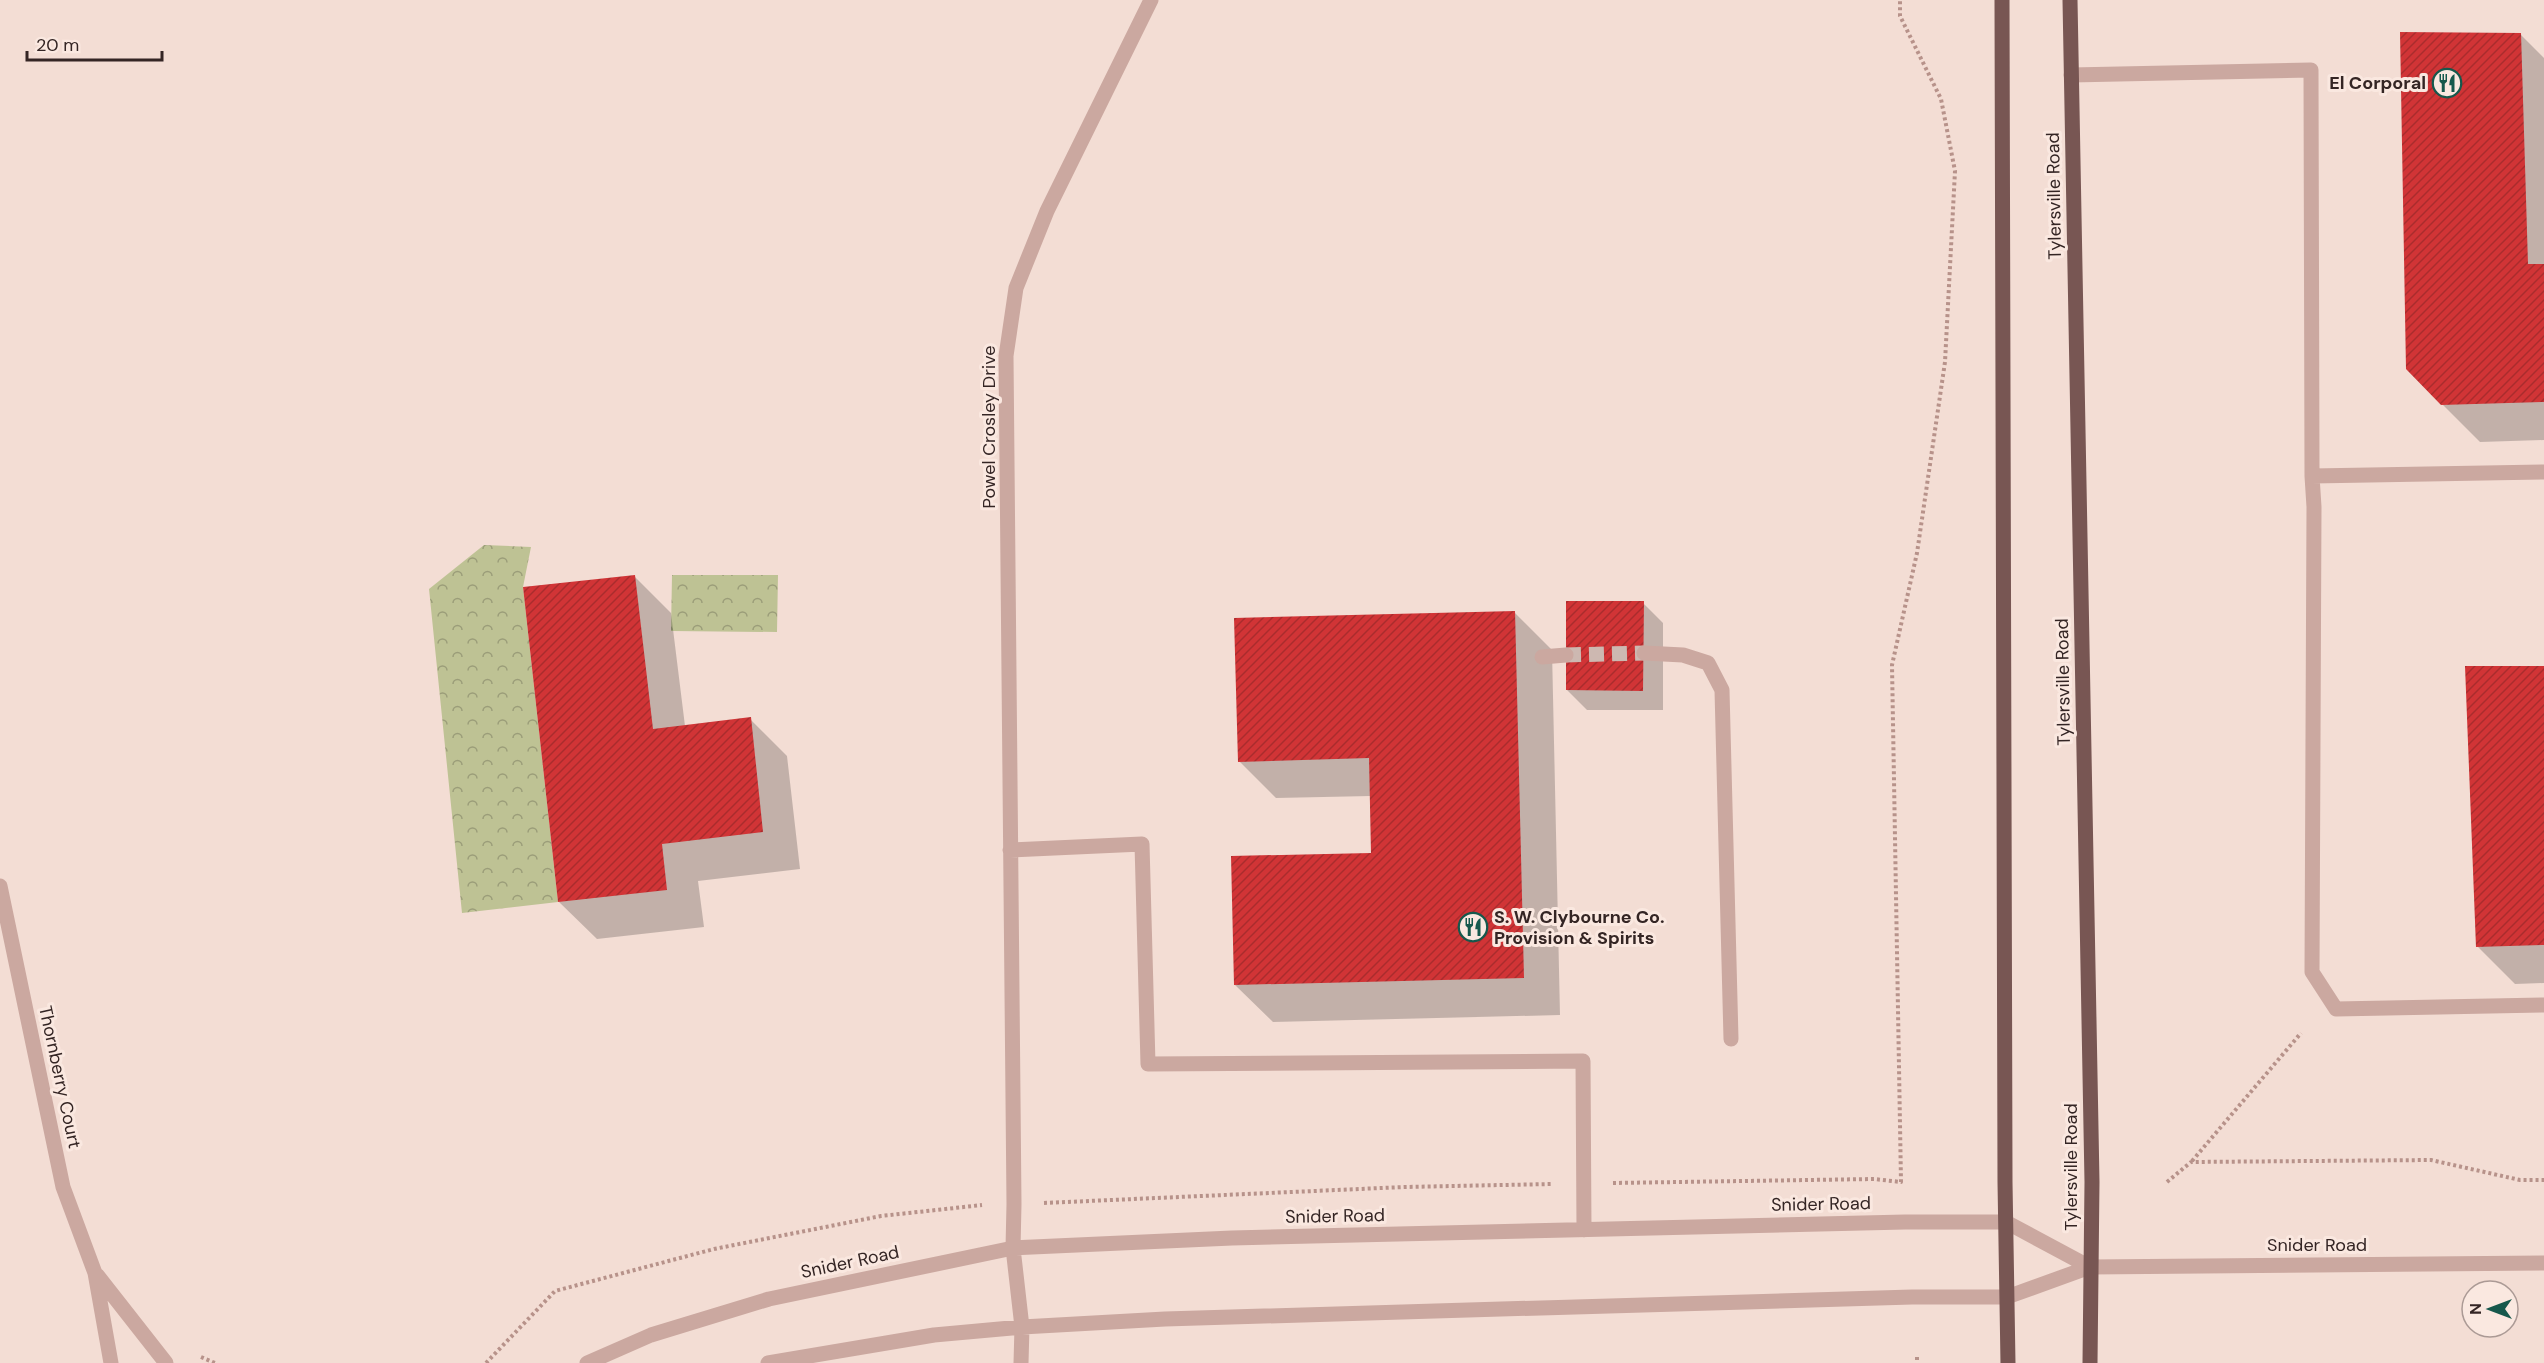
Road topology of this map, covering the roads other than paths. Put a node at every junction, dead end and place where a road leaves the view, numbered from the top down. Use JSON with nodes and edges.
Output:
{"nodes":[{"id":1,"x":1151,"y":0,"type":"edge"},
{"id":2,"x":2002,"y":0,"type":"edge"},
{"id":3,"x":2070,"y":0,"type":"edge"},
{"id":4,"x":2071,"y":75,"type":"junction"},
{"id":5,"x":2544,"y":472,"type":"edge"},
{"id":6,"x":2312,"y":476,"type":"junction"},
{"id":7,"x":1644,"y":653,"type":"tunnel mouth"},
{"id":8,"x":1566,"y":655,"type":"tunnel mouth"},
{"id":9,"x":1542,"y":657,"type":"dead end"},
{"id":10,"x":1010,"y":850,"type":"junction"},
{"id":11,"x":0,"y":886,"type":"edge"},
{"id":12,"x":2544,"y":1005,"type":"edge"},
{"id":13,"x":1731,"y":1039,"type":"dead end"},
{"id":14,"x":2006,"y":1222,"type":"junction"},
{"id":15,"x":1584,"y":1230,"type":"junction"},
{"id":16,"x":1012,"y":1248,"type":"junction"},
{"id":17,"x":2544,"y":1263,"type":"edge"},
{"id":18,"x":2090,"y":1267,"type":"junction"},
{"id":19,"x":95,"y":1273,"type":"junction"},
{"id":20,"x":2007,"y":1297,"type":"junction"},
{"id":21,"x":1022,"y":1327,"type":"junction"},
{"id":22,"x":111,"y":1363,"type":"edge"},
{"id":23,"x":166,"y":1363,"type":"edge"},
{"id":24,"x":587,"y":1363,"type":"edge"},
{"id":25,"x":768,"y":1363,"type":"edge"},
{"id":26,"x":1021,"y":1363,"type":"edge"},
{"id":27,"x":2008,"y":1363,"type":"edge"},
{"id":28,"x":2090,"y":1363,"type":"edge"}],
"edges":[{"from":1,"to":10,"type":"street","name":"Powel Crosley Drive"},
{"from":2,"to":14,"type":"main road"},
{"from":3,"to":4,"type":"main road","name":"Tylersville Road"},
{"from":4,"to":6,"type":"street"},
{"from":4,"to":18,"type":"main road","name":"Tylersville Road"},
{"from":5,"to":6,"type":"street"},
{"from":6,"to":12,"type":"street"},
{"from":7,"to":13,"type":"street"},
{"from":8,"to":9,"type":"street"},
{"from":10,"to":15,"type":"street"},
{"from":10,"to":16,"type":"street","name":"Powel Crosley Drive"},
{"from":11,"to":19,"type":"street","name":"Thornberry Court"},
{"from":14,"to":15,"type":"street","name":"Snider Road"},
{"from":14,"to":18,"type":"street","name":"Snider Road"},
{"from":14,"to":20,"type":"main road"},
{"from":15,"to":16,"type":"street","name":"Snider Road"},
{"from":16,"to":21,"type":"street","name":"Powel Crosley Drive"},
{"from":16,"to":24,"type":"street","name":"Snider Road"},
{"from":17,"to":18,"type":"street","name":"Snider Road"},
{"from":18,"to":20,"type":"street","name":"Snider Road"},
{"from":18,"to":28,"type":"main road","name":"Tylersville Road"},
{"from":19,"to":22,"type":"street","name":"Thornberry Court"},
{"from":19,"to":23,"type":"street","name":"Thornberry Court"},
{"from":20,"to":21,"type":"street","name":"Snider Road"},
{"from":20,"to":27,"type":"main road"},
{"from":21,"to":25,"type":"street","name":"Snider Road"},
{"from":21,"to":26,"type":"street","name":"Powel Crosley Drive"}]}
